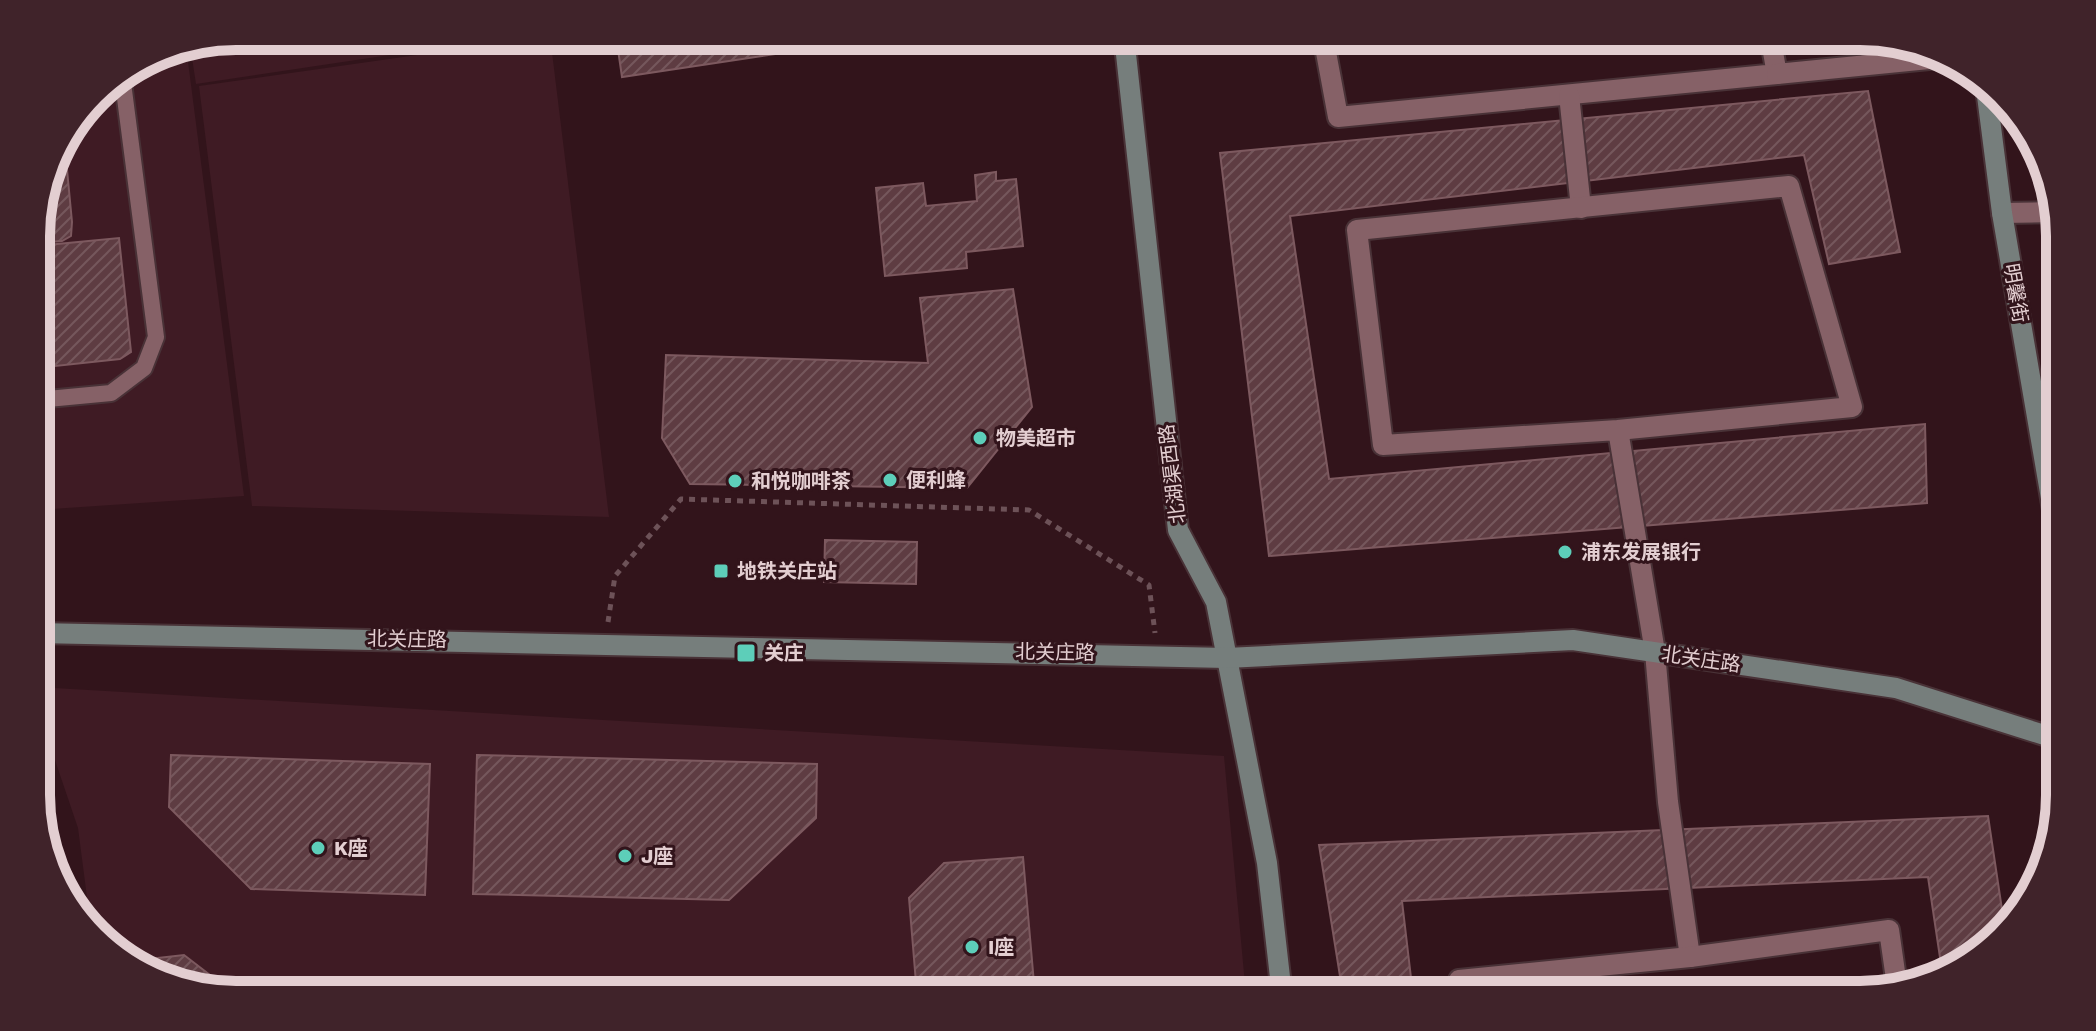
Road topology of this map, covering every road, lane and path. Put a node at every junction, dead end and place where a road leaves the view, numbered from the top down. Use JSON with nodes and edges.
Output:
{"nodes":[{"id":1,"x":1126,"y":50,"type":"edge"},
{"id":2,"x":1326,"y":50,"type":"edge"},
{"id":3,"x":1773,"y":50,"type":"edge"},
{"id":4,"x":1920,"y":60,"type":"edge"},
{"id":5,"x":1777,"y":74,"type":"junction"},
{"id":6,"x":124,"y":88,"type":"edge"},
{"id":7,"x":1569,"y":95,"type":"junction"},
{"id":8,"x":1988,"y":102,"type":"edge"},
{"id":9,"x":1581,"y":208,"type":"junction"},
{"id":10,"x":2044,"y":212,"type":"edge"},
{"id":11,"x":2002,"y":213,"type":"junction"},
{"id":12,"x":50,"y":399,"type":"edge"},
{"id":13,"x":1618,"y":430,"type":"junction"},
{"id":14,"x":2046,"y":469,"type":"edge"},
{"id":15,"x":50,"y":633,"type":"edge"},
{"id":16,"x":605,"y":643,"type":"junction"},
{"id":17,"x":1655,"y":652,"type":"junction"},
{"id":18,"x":1158,"y":654,"type":"junction"},
{"id":19,"x":1227,"y":658,"type":"junction"},
{"id":20,"x":2046,"y":736,"type":"edge"},
{"id":21,"x":1690,"y":957,"type":"junction"},
{"id":22,"x":1896,"y":977,"type":"edge"},
{"id":23,"x":1280,"y":981,"type":"edge"},
{"id":24,"x":1459,"y":981,"type":"edge"}],
"edges":[{"from":1,"to":19,"type":"street","name":"北湖渠西路"},
{"from":2,"to":7,"type":"street"},
{"from":3,"to":5,"type":"street"},
{"from":4,"to":5,"type":"street"},
{"from":5,"to":7,"type":"street"},
{"from":6,"to":12,"type":"lane"},
{"from":7,"to":9,"type":"street"},
{"from":8,"to":11,"type":"street","name":"明馨街"},
{"from":9,"to":13,"type":"street"},
{"from":9,"to":13,"type":"street"},
{"from":10,"to":11,"type":"street"},
{"from":11,"to":14,"type":"street","name":"明馨街"},
{"from":13,"to":17,"type":"street"},
{"from":15,"to":16,"type":"street","name":"北关庄路"},
{"from":16,"to":18,"type":"street","name":"北关庄路"},
{"from":16,"to":18,"type":"path"},
{"from":17,"to":19,"type":"street","name":"北关庄路"},
{"from":17,"to":20,"type":"street","name":"北关庄路"},
{"from":17,"to":21,"type":"street"},
{"from":18,"to":19,"type":"street","name":"北关庄路"},
{"from":19,"to":23,"type":"street","name":"北湖渠西路"},
{"from":21,"to":22,"type":"street"},
{"from":21,"to":24,"type":"street"}]}
